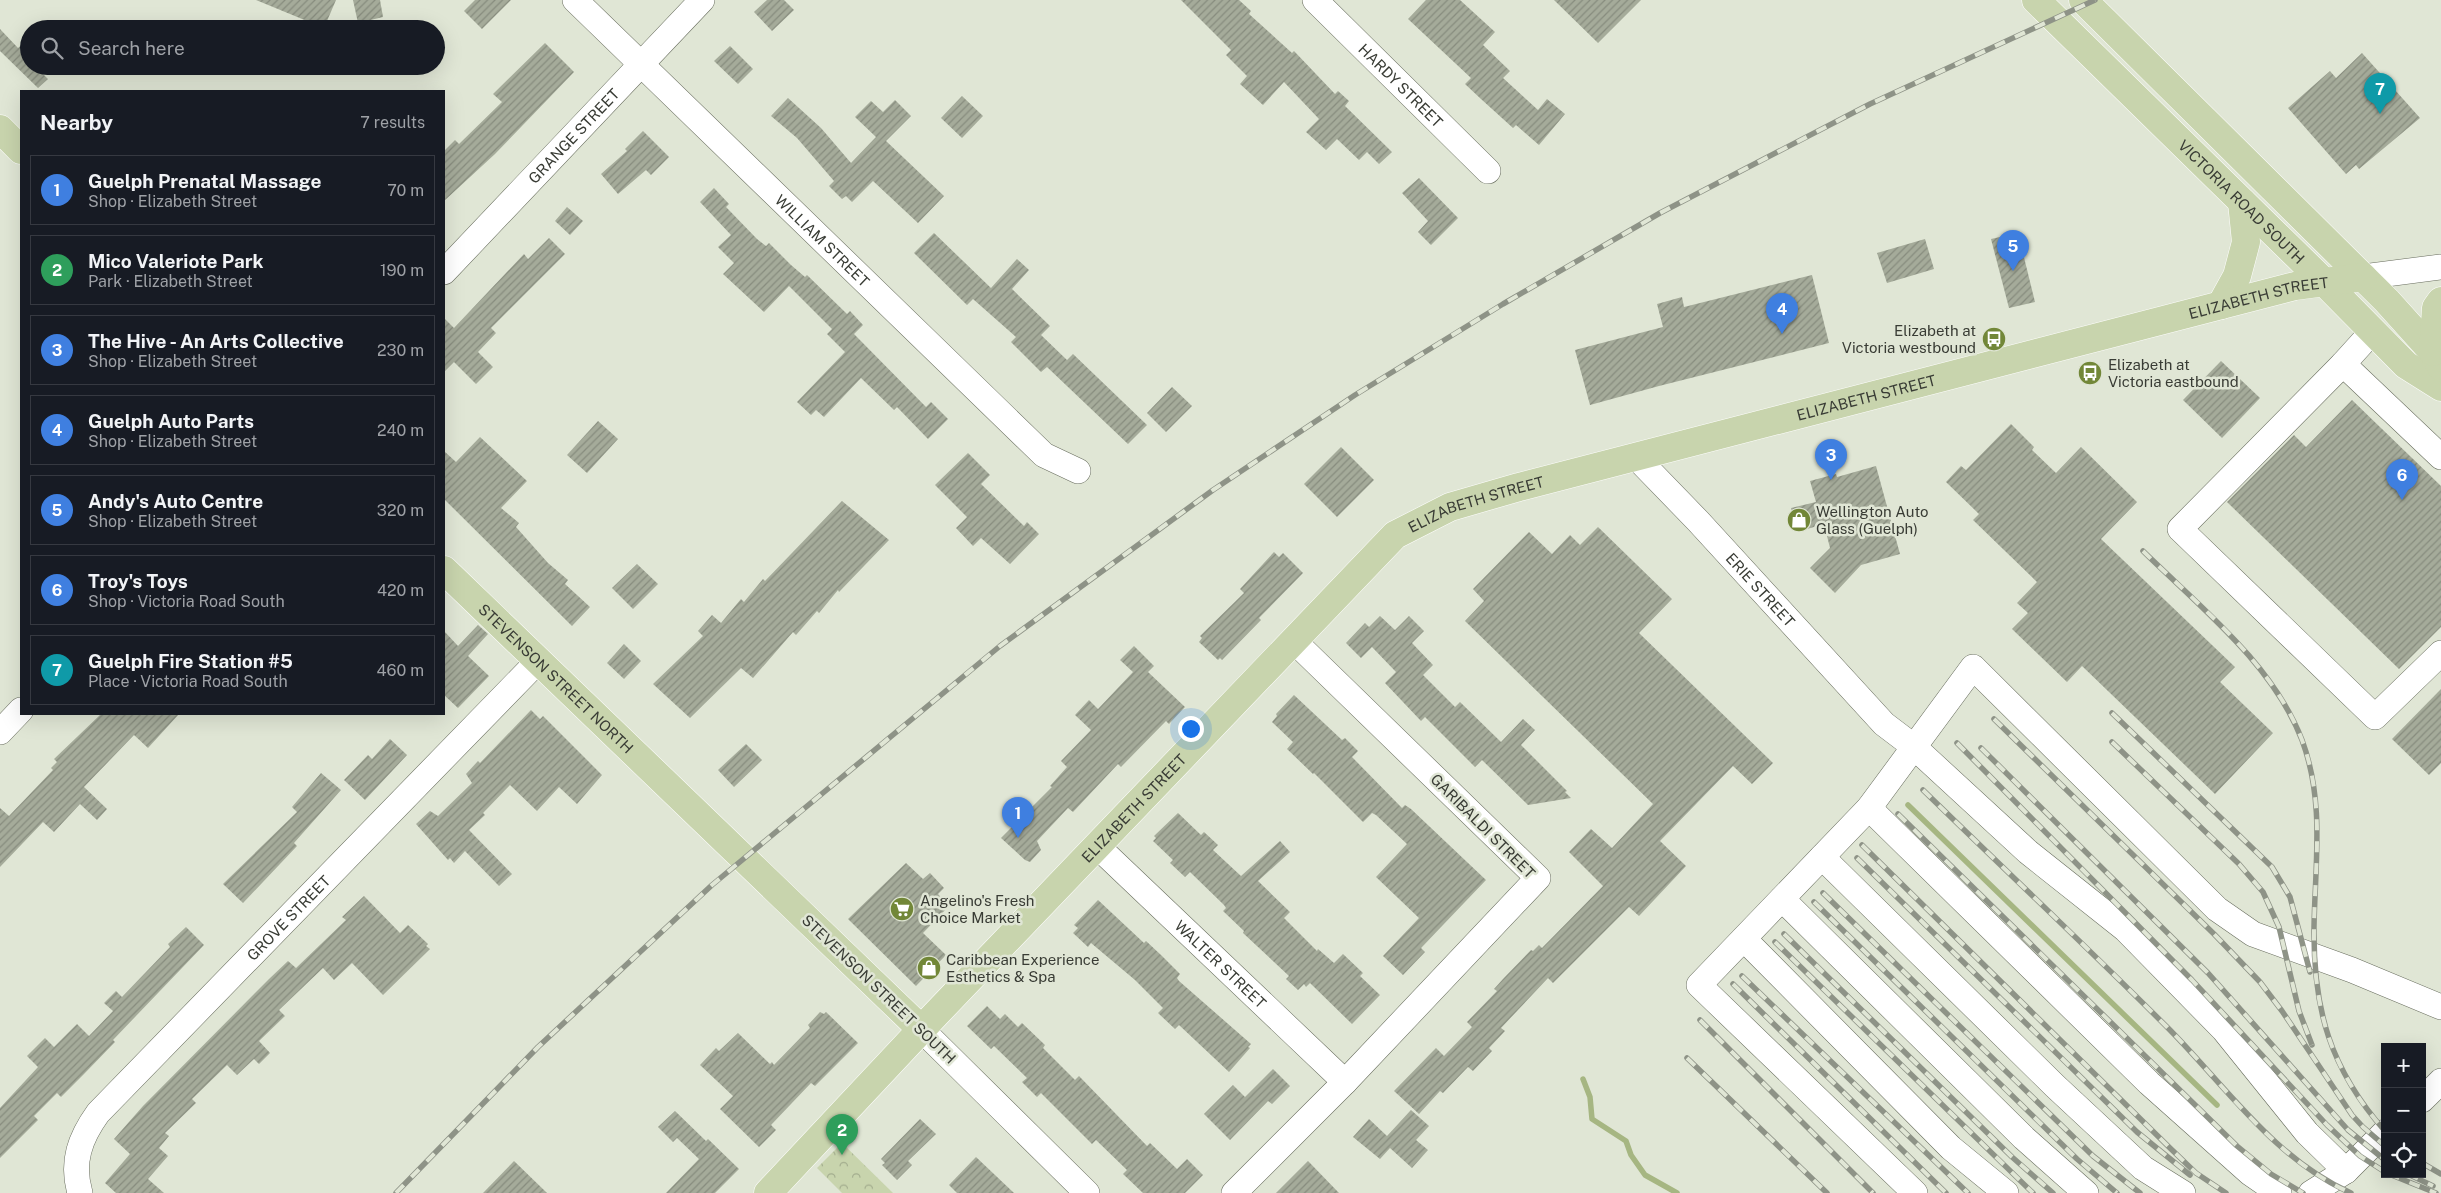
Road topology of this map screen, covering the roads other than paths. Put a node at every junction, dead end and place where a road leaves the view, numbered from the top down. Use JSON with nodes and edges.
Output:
{"nodes":[{"id":1,"x":575,"y":0,"type":"edge"},
{"id":2,"x":702,"y":0,"type":"edge"},
{"id":3,"x":1315,"y":0,"type":"edge"},
{"id":4,"x":2083,"y":0,"type":"edge"},
{"id":5,"x":2041,"y":5,"type":"edge"},
{"id":6,"x":643,"y":64,"type":"junction"},
{"id":7,"x":0,"y":129,"type":"edge"},
{"id":8,"x":20,"y":149,"type":"edge"},
{"id":9,"x":1488,"y":171,"type":"dead end"},
{"id":10,"x":2242,"y":202,"type":"junction"},
{"id":11,"x":2441,"y":267,"type":"edge"},
{"id":12,"x":445,"y":271,"type":"edge"},
{"id":13,"x":2363,"y":277,"type":"junction"},
{"id":14,"x":2323,"y":281,"type":"junction"},
{"id":15,"x":2441,"y":301,"type":"edge"},
{"id":16,"x":2221,"y":305,"type":"junction"},
{"id":17,"x":2372,"y":332,"type":"junction"},
{"id":18,"x":2437,"y":360,"type":"edge"},
{"id":19,"x":2343,"y":364,"type":"junction"},
{"id":20,"x":2441,"y":387,"type":"edge"},
{"id":21,"x":1636,"y":457,"type":"junction"},
{"id":22,"x":2441,"y":457,"type":"edge"},
{"id":23,"x":1078,"y":471,"type":"dead end"},
{"id":24,"x":445,"y":571,"type":"edge"},
{"id":25,"x":1293,"y":640,"type":"junction"},
{"id":26,"x":2441,"y":653,"type":"edge"},
{"id":27,"x":538,"y":661,"type":"junction"},
{"id":28,"x":20,"y":711,"type":"edge"},
{"id":29,"x":0,"y":732,"type":"edge"},
{"id":30,"x":1912,"y":746,"type":"junction"},
{"id":31,"x":669,"y":787,"type":"joint"},
{"id":32,"x":1869,"y":808,"type":"junction"},
{"id":33,"x":1097,"y":846,"type":"junction"},
{"id":34,"x":1822,"y":857,"type":"junction"},
{"id":35,"x":1782,"y":899,"type":"junction"},
{"id":36,"x":1744,"y":939,"type":"junction"},
{"id":37,"x":2441,"y":1007,"type":"edge"},
{"id":38,"x":921,"y":1030,"type":"junction"},
{"id":39,"x":2441,"y":1081,"type":"edge"},
{"id":40,"x":1345,"y":1082,"type":"junction"},
{"id":41,"x":2426,"y":1096,"type":"edge"},
{"id":42,"x":2384,"y":1133,"type":"edge"},
{"id":43,"x":2346,"y":1171,"type":"junction"},
{"id":44,"x":80,"y":1193,"type":"edge"},
{"id":45,"x":768,"y":1193,"type":"edge"},
{"id":46,"x":1087,"y":1193,"type":"edge"},
{"id":47,"x":1234,"y":1193,"type":"edge"},
{"id":48,"x":1915,"y":1193,"type":"edge"},
{"id":49,"x":2006,"y":1193,"type":"edge"},
{"id":50,"x":2086,"y":1193,"type":"edge"},
{"id":51,"x":2183,"y":1193,"type":"edge"},
{"id":52,"x":2279,"y":1193,"type":"edge"},
{"id":53,"x":2311,"y":1193,"type":"edge"}],
"edges":[{"from":1,"to":6,"type":"street","name":"WILLIAM STREET"},
{"from":2,"to":6,"type":"street","name":"GRANGE STREET"},
{"from":3,"to":9,"type":"street","name":"HARDY STREET"},
{"from":4,"to":13,"type":"main road","name":"VICTORIA ROAD SOUTH"},
{"from":5,"to":10,"type":"main road","name":"VICTORIA ROAD SOUTH"},
{"from":6,"to":12,"type":"street","name":"GRANGE STREET"},
{"from":6,"to":23,"type":"street","name":"WILLIAM STREET"},
{"from":7,"to":8,"type":"main road"},
{"from":10,"to":14,"type":"main road","name":"VICTORIA ROAD SOUTH"},
{"from":10,"to":16,"type":"main road"},
{"from":11,"to":13,"type":"street","name":"ELIZABETH STREET"},
{"from":13,"to":14,"type":"main road","name":"ELIZABETH STREET"},
{"from":13,"to":18,"type":"main road","name":"VICTORIA ROAD SOUTH"},
{"from":14,"to":16,"type":"main road","name":"ELIZABETH STREET"},
{"from":14,"to":17,"type":"main road","name":"VICTORIA ROAD SOUTH"},
{"from":15,"to":18,"type":"main road"},
{"from":16,"to":21,"type":"main road","name":"ELIZABETH STREET"},
{"from":17,"to":19,"type":"street"},
{"from":17,"to":20,"type":"main road","name":"VICTORIA ROAD SOUTH"},
{"from":19,"to":22,"type":"street"},
{"from":19,"to":26,"type":"street"},
{"from":21,"to":25,"type":"main road","name":"ELIZABETH STREET"},
{"from":21,"to":30,"type":"street","name":"ERIE STREET"},
{"from":24,"to":27,"type":"main road","name":"STEVENSON STREET NORTH"},
{"from":25,"to":33,"type":"main road","name":"ELIZABETH STREET"},
{"from":25,"to":40,"type":"street","name":"GARIBALDI STREET"},
{"from":27,"to":31,"type":"main road","name":"STEVENSON STREET NORTH"},
{"from":27,"to":44,"type":"street","name":"GROVE STREET"},
{"from":28,"to":29,"type":"street"},
{"from":30,"to":32,"type":"street"},
{"from":30,"to":37,"type":"street"},
{"from":30,"to":43,"type":"street","name":"ERIE STREET"},
{"from":31,"to":38,"type":"main road","name":"STEVENSON STREET SOUTH"},
{"from":32,"to":34,"type":"street"},
{"from":32,"to":52,"type":"street"},
{"from":33,"to":38,"type":"main road","name":"ELIZABETH STREET"},
{"from":33,"to":40,"type":"street","name":"WALTER STREET"},
{"from":34,"to":35,"type":"street"},
{"from":34,"to":51,"type":"street"},
{"from":35,"to":36,"type":"street"},
{"from":35,"to":50,"type":"street"},
{"from":36,"to":48,"type":"street"},
{"from":36,"to":49,"type":"street"},
{"from":38,"to":45,"type":"main road","name":"ELIZABETH STREET"},
{"from":38,"to":46,"type":"street","name":"STEVENSON STREET SOUTH"},
{"from":39,"to":41,"type":"street"},
{"from":40,"to":47,"type":"street"},
{"from":42,"to":43,"type":"street"},
{"from":43,"to":53,"type":"street"}]}
